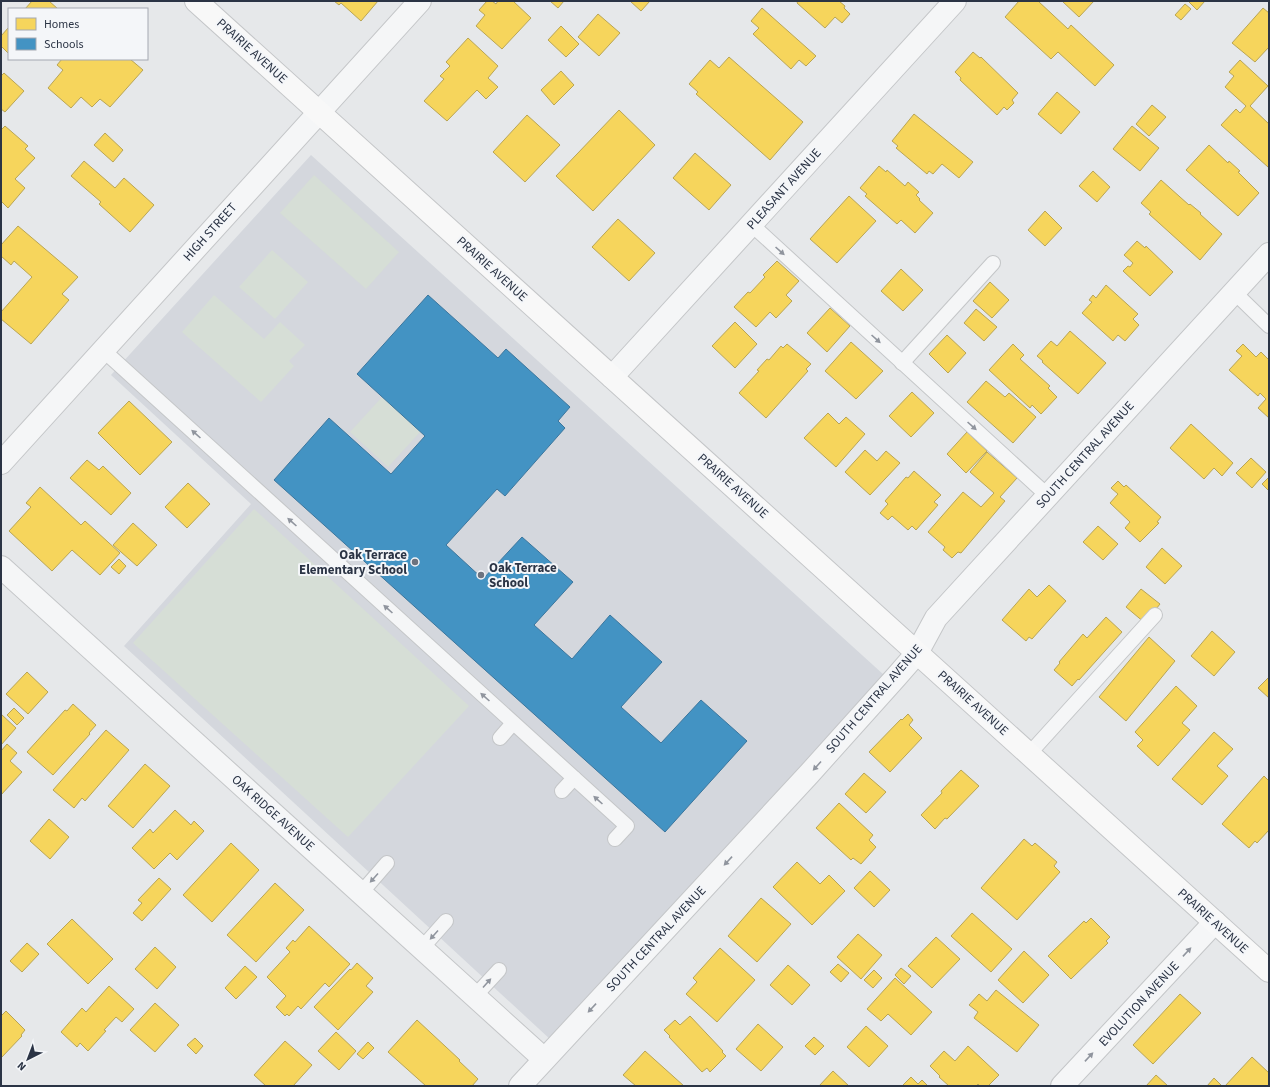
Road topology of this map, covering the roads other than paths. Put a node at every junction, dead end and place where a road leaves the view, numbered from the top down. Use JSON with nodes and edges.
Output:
{"nodes":[{"id":1,"x":196,"y":1,"type":"edge"},
{"id":2,"x":420,"y":1,"type":"edge"},
{"id":3,"x":955,"y":1,"type":"edge"},
{"id":4,"x":318,"y":112,"type":"junction"},
{"id":5,"x":751,"y":224,"type":"junction"},
{"id":6,"x":1269,"y":254,"type":"edge"},
{"id":7,"x":994,"y":263,"type":"dead end"},
{"id":8,"x":1234,"y":292,"type":"junction"},
{"id":9,"x":1269,"y":326,"type":"edge"},
{"id":10,"x":103,"y":350,"type":"junction"},
{"id":11,"x":902,"y":363,"type":"junction"},
{"id":12,"x":612,"y":377,"type":"junction"},
{"id":13,"x":1,"y":463,"type":"edge"},
{"id":14,"x":1048,"y":496,"type":"junction"},
{"id":15,"x":1,"y":567,"type":"edge"},
{"id":16,"x":1155,"y":615,"type":"dead end"},
{"id":17,"x":917,"y":653,"type":"junction"},
{"id":18,"x":514,"y":723,"type":"junction"},
{"id":19,"x":500,"y":738,"type":"dead end"},
{"id":20,"x":1029,"y":754,"type":"junction"},
{"id":21,"x":574,"y":778,"type":"junction"},
{"id":22,"x":562,"y":791,"type":"dead end"},
{"id":23,"x":615,"y":839,"type":"dead end"},
{"id":24,"x":387,"y":863,"type":"dead end"},
{"id":25,"x":361,"y":893,"type":"junction"},
{"id":26,"x":446,"y":921,"type":"dead end"},
{"id":27,"x":1214,"y":922,"type":"junction"},
{"id":28,"x":422,"y":948,"type":"junction"},
{"id":29,"x":499,"y":970,"type":"dead end"},
{"id":30,"x":1269,"y":971,"type":"edge"},
{"id":31,"x":475,"y":996,"type":"junction"},
{"id":32,"x":544,"y":1059,"type":"junction"},
{"id":33,"x":520,"y":1086,"type":"edge"},
{"id":34,"x":1062,"y":1086,"type":"edge"}],
"edges":[{"from":1,"to":4,"type":"main road","name":"PRAIRIE AVENUE"},
{"from":2,"to":4,"type":"street","name":"HIGH STREET"},
{"from":3,"to":5,"type":"street","name":"PLEASANT AVENUE"},
{"from":4,"to":10,"type":"street","name":"HIGH STREET"},
{"from":4,"to":12,"type":"main road","name":"PRAIRIE AVENUE"},
{"from":5,"to":11,"type":"lane","one_way":true},
{"from":5,"to":12,"type":"street","name":"PLEASANT AVENUE"},
{"from":6,"to":8,"type":"street","name":"SOUTH CENTRAL AVENUE"},
{"from":7,"to":11,"type":"lane"},
{"from":8,"to":9,"type":"lane"},
{"from":8,"to":14,"type":"street","name":"SOUTH CENTRAL AVENUE"},
{"from":10,"to":13,"type":"street","name":"HIGH STREET"},
{"from":18,"to":10,"type":"lane","one_way":true},
{"from":11,"to":14,"type":"lane","one_way":true},
{"from":12,"to":17,"type":"main road","name":"PRAIRIE AVENUE"},
{"from":14,"to":17,"type":"street","name":"SOUTH CENTRAL AVENUE"},
{"from":15,"to":25,"type":"street","name":"OAK RIDGE AVENUE"},
{"from":16,"to":20,"type":"lane"},
{"from":17,"to":20,"type":"main road","name":"PRAIRIE AVENUE"},
{"from":17,"to":32,"type":"street","name":"SOUTH CENTRAL AVENUE","one_way":true},
{"from":18,"to":19,"type":"lane"},
{"from":18,"to":21,"type":"lane"},
{"from":20,"to":27,"type":"main road","name":"PRAIRIE AVENUE"},
{"from":21,"to":22,"type":"lane"},
{"from":23,"to":21,"type":"lane","one_way":true},
{"from":24,"to":25,"type":"lane","one_way":true},
{"from":25,"to":28,"type":"street","name":"OAK RIDGE AVENUE"},
{"from":26,"to":28,"type":"lane","one_way":true},
{"from":27,"to":30,"type":"main road","name":"PRAIRIE AVENUE"},
{"from":34,"to":27,"type":"street","name":"EVOLUTION AVENUE","one_way":true},
{"from":28,"to":31,"type":"street","name":"OAK RIDGE AVENUE"},
{"from":31,"to":29,"type":"lane","one_way":true},
{"from":31,"to":32,"type":"street","name":"OAK RIDGE AVENUE"},
{"from":32,"to":33,"type":"street","name":"SOUTH CENTRAL AVENUE"}]}
